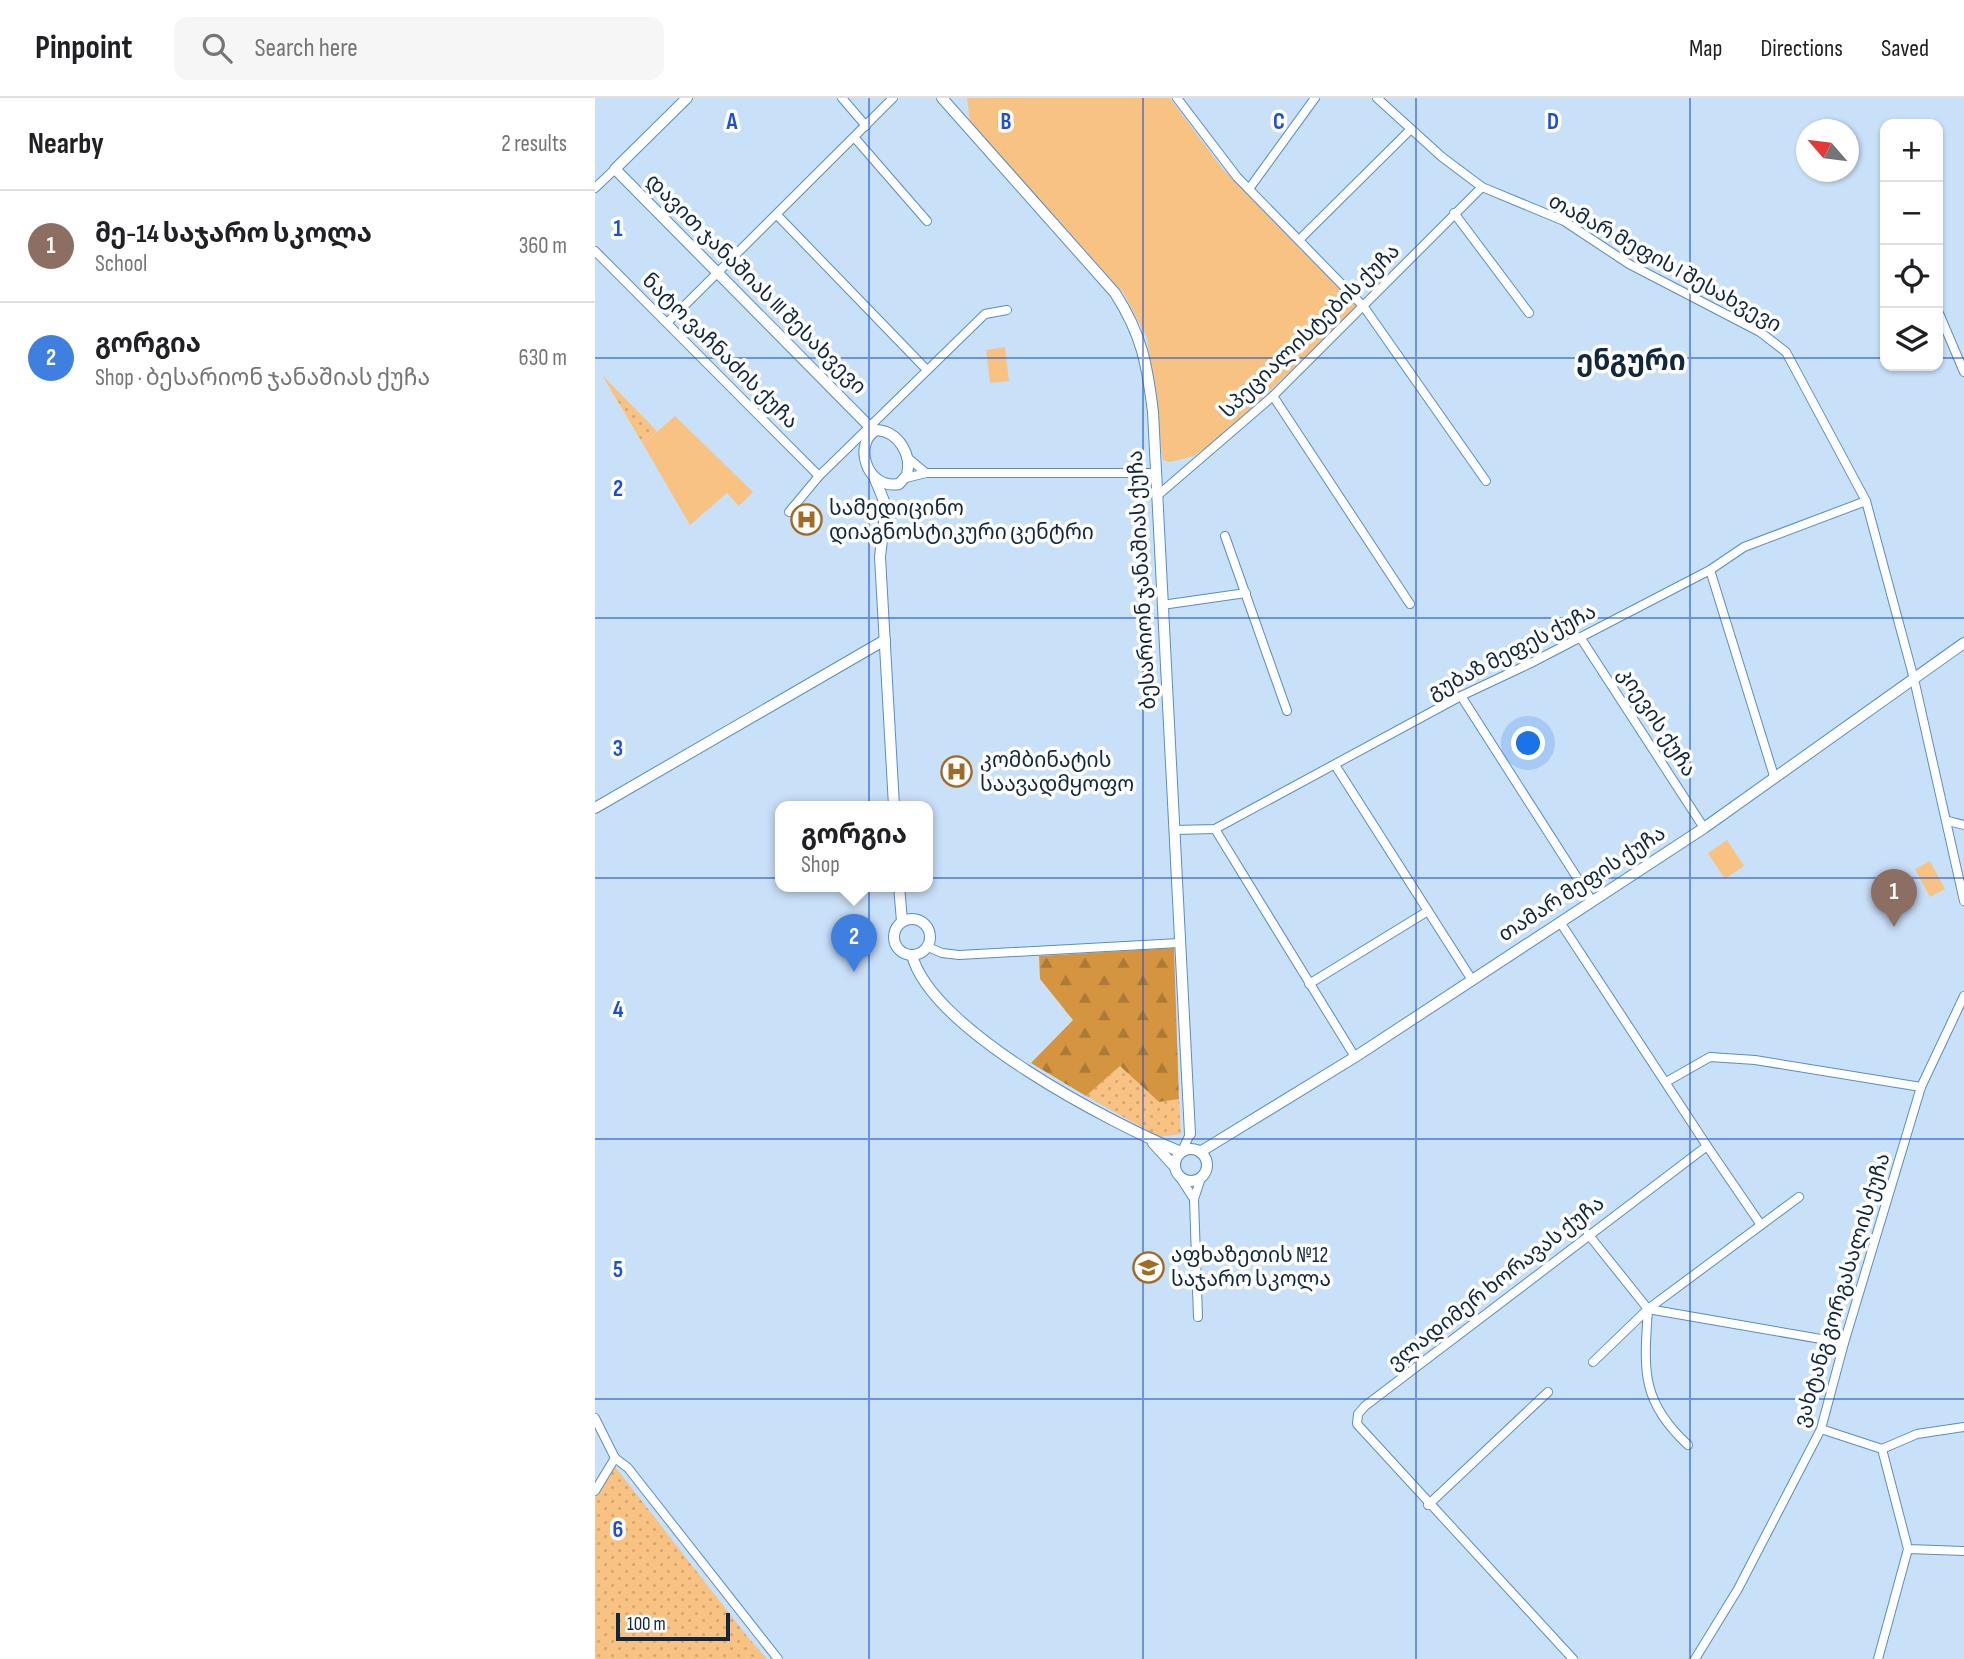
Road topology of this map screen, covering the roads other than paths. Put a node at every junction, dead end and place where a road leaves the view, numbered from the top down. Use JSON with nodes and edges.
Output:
{"nodes":[{"id":1,"x":687,"y":98,"type":"edge"},
{"id":2,"x":842,"y":98,"type":"edge"},
{"id":3,"x":893,"y":98,"type":"edge"},
{"id":4,"x":943,"y":98,"type":"edge"},
{"id":5,"x":1177,"y":98,"type":"edge"},
{"id":6,"x":1315,"y":98,"type":"edge"},
{"id":7,"x":1377,"y":98,"type":"edge"},
{"id":8,"x":866,"y":126,"type":"junction"},
{"id":9,"x":1411,"y":128,"type":"junction"},
{"id":10,"x":854,"y":137,"type":"junction"},
{"id":11,"x":615,"y":169,"type":"junction"},
{"id":12,"x":1482,"y":187,"type":"junction"},
{"id":13,"x":595,"y":188,"type":"edge"},
{"id":14,"x":1249,"y":189,"type":"junction"},
{"id":15,"x":1454,"y":213,"type":"junction"},
{"id":16,"x":777,"y":215,"type":"junction"},
{"id":17,"x":927,"y":221,"type":"dead end"},
{"id":18,"x":1299,"y":240,"type":"junction"},
{"id":19,"x":595,"y":251,"type":"edge"},
{"id":20,"x":718,"y":274,"type":"junction"},
{"id":21,"x":1364,"y":307,"type":"junction"},
{"id":22,"x":1007,"y":310,"type":"dead end"},
{"id":23,"x":1529,"y":313,"type":"dead end"},
{"id":24,"x":667,"y":323,"type":"junction"},
{"id":25,"x":1943,"y":323,"type":"edge"},
{"id":26,"x":927,"y":370,"type":"junction"},
{"id":27,"x":1964,"y":372,"type":"edge"},
{"id":28,"x":1273,"y":396,"type":"junction"},
{"id":29,"x":870,"y":427,"type":"junction"},
{"id":30,"x":886,"y":431,"type":"junction"},
{"id":31,"x":866,"y":442,"type":"junction"},
{"id":32,"x":908,"y":458,"type":"junction"},
{"id":33,"x":926,"y":473,"type":"junction"},
{"id":34,"x":1156,"y":473,"type":"junction"},
{"id":35,"x":819,"y":476,"type":"junction"},
{"id":36,"x":905,"y":479,"type":"junction"},
{"id":37,"x":875,"y":480,"type":"junction"},
{"id":38,"x":1486,"y":481,"type":"dead end"},
{"id":39,"x":1157,"y":496,"type":"junction"},
{"id":40,"x":1866,"y":501,"type":"junction"},
{"id":41,"x":886,"y":506,"type":"junction"},
{"id":42,"x":789,"y":512,"type":"dead end"},
{"id":43,"x":1225,"y":536,"type":"dead end"},
{"id":44,"x":1710,"y":570,"type":"junction"},
{"id":45,"x":1246,"y":593,"type":"junction"},
{"id":46,"x":1410,"y":604,"type":"dead end"},
{"id":47,"x":1162,"y":605,"type":"junction"},
{"id":48,"x":1580,"y":637,"type":"junction"},
{"id":49,"x":884,"y":640,"type":"junction"},
{"id":50,"x":1964,"y":643,"type":"edge"},
{"id":51,"x":1914,"y":680,"type":"junction"},
{"id":52,"x":1461,"y":696,"type":"junction"},
{"id":53,"x":1287,"y":711,"type":"dead end"},
{"id":54,"x":1335,"y":765,"type":"junction"},
{"id":55,"x":1774,"y":776,"type":"junction"},
{"id":56,"x":894,"y":801,"type":"edge"},
{"id":57,"x":595,"y":808,"type":"edge"},
{"id":58,"x":1948,"y":821,"type":"junction"},
{"id":59,"x":1964,"y":825,"type":"edge"},
{"id":60,"x":1704,"y":828,"type":"junction"},
{"id":61,"x":1215,"y":829,"type":"junction"},
{"id":62,"x":1175,"y":830,"type":"junction"},
{"id":63,"x":900,"y":892,"type":"edge"},
{"id":64,"x":1592,"y":901,"type":"junction"},
{"id":65,"x":1964,"y":901,"type":"edge"},
{"id":66,"x":1428,"y":911,"type":"junction"},
{"id":67,"x":902,"y":921,"type":"junction"},
{"id":68,"x":1560,"y":922,"type":"junction"},
{"id":69,"x":1179,"y":943,"type":"junction"},
{"id":70,"x":928,"y":947,"type":"junction"},
{"id":71,"x":912,"y":956,"type":"junction"},
{"id":72,"x":1472,"y":980,"type":"junction"},
{"id":73,"x":1309,"y":984,"type":"junction"},
{"id":74,"x":1964,"y":996,"type":"edge"},
{"id":75,"x":1355,"y":1057,"type":"junction"},
{"id":76,"x":1666,"y":1082,"type":"junction"},
{"id":77,"x":1921,"y":1087,"type":"junction"},
{"id":78,"x":1190,"y":1134,"type":"junction"},
{"id":79,"x":1148,"y":1139,"type":"junction"},
{"id":80,"x":1214,"y":1146,"type":"junction"},
{"id":81,"x":1707,"y":1146,"type":"junction"},
{"id":82,"x":1198,"y":1151,"type":"junction"},
{"id":83,"x":1182,"y":1152,"type":"junction"},
{"id":84,"x":1175,"y":1167,"type":"junction"},
{"id":85,"x":1207,"y":1167,"type":"junction"},
{"id":86,"x":1201,"y":1178,"type":"junction"},
{"id":87,"x":1181,"y":1179,"type":"junction"},
{"id":88,"x":1798,"y":1198,"type":"dead end"},
{"id":89,"x":1194,"y":1199,"type":"junction"},
{"id":90,"x":1761,"y":1225,"type":"junction"},
{"id":91,"x":1588,"y":1234,"type":"junction"},
{"id":92,"x":1648,"y":1309,"type":"junction"},
{"id":93,"x":1198,"y":1317,"type":"dead end"},
{"id":94,"x":1844,"y":1343,"type":"junction"},
{"id":95,"x":1593,"y":1362,"type":"dead end"},
{"id":96,"x":1548,"y":1392,"type":"dead end"},
{"id":97,"x":595,"y":1418,"type":"edge"},
{"id":98,"x":1964,"y":1427,"type":"edge"},
{"id":99,"x":1821,"y":1429,"type":"junction"},
{"id":100,"x":1688,"y":1445,"type":"dead end"},
{"id":101,"x":1882,"y":1449,"type":"junction"},
{"id":102,"x":615,"y":1458,"type":"junction"},
{"id":103,"x":595,"y":1490,"type":"edge"},
{"id":104,"x":1428,"y":1504,"type":"junction"},
{"id":105,"x":1909,"y":1549,"type":"junction"},
{"id":106,"x":1964,"y":1551,"type":"edge"},
{"id":107,"x":778,"y":1659,"type":"edge"},
{"id":108,"x":1573,"y":1659,"type":"edge"},
{"id":109,"x":1696,"y":1659,"type":"edge"},
{"id":110,"x":1878,"y":1659,"type":"edge"}],
"edges":[{"from":1,"to":11,"type":"street"},
{"from":2,"to":8,"type":"street"},
{"from":3,"to":8,"type":"street"},
{"from":4,"to":34,"type":"street","name":"ბესარიონ ჯანაშიას ქუჩა"},
{"from":5,"to":14,"type":"street"},
{"from":6,"to":14,"type":"street"},
{"from":7,"to":9,"type":"street","name":"თამარ მეფის I შესახვევი"},
{"from":8,"to":10,"type":"street"},
{"from":9,"to":12,"type":"street","name":"თამარ მეფის I შესახვევი"},
{"from":9,"to":18,"type":"street"},
{"from":10,"to":16,"type":"street"},
{"from":10,"to":17,"type":"street"},
{"from":11,"to":13,"type":"street"},
{"from":11,"to":20,"type":"street","name":"დავით ჯანაშიას III შესახვევი"},
{"from":12,"to":15,"type":"street","name":"სპეციალისტების ქუჩა"},
{"from":12,"to":40,"type":"street","name":"თამარ მეფის I შესახვევი"},
{"from":14,"to":18,"type":"street"},
{"from":15,"to":21,"type":"street","name":"სპეციალისტების ქუჩა"},
{"from":15,"to":23,"type":"street"},
{"from":16,"to":20,"type":"street"},
{"from":16,"to":26,"type":"street"},
{"from":18,"to":21,"type":"street"},
{"from":19,"to":24,"type":"street","name":"ნატო ვაჩნაძის ქუჩა"},
{"from":20,"to":24,"type":"street"},
{"from":20,"to":29,"type":"street","name":"დავით ჯანაშიას III შესახვევი"},
{"from":21,"to":28,"type":"street","name":"სპეციალისტების ქუჩა"},
{"from":21,"to":38,"type":"street"},
{"from":22,"to":26,"type":"street","name":"დავით ჯანაშიას III შესახვევი"},
{"from":24,"to":35,"type":"street","name":"ნატო ვაჩნაძის ქუჩა"},
{"from":25,"to":27,"type":"street"},
{"from":26,"to":29,"type":"street","name":"დავით ჯანაშიას III შესახვევი"},
{"from":28,"to":39,"type":"street","name":"სპეციალისტების ქუჩა"},
{"from":28,"to":46,"type":"street"},
{"from":29,"to":30,"type":"street"},
{"from":29,"to":31,"type":"street"},
{"from":29,"to":35,"type":"street","name":"დავით ჯანაშიას III შესახვევი"},
{"from":30,"to":31,"type":"street"},
{"from":30,"to":32,"type":"street"},
{"from":31,"to":37,"type":"street"},
{"from":32,"to":33,"type":"street"},
{"from":32,"to":36,"type":"street"},
{"from":33,"to":34,"type":"street"},
{"from":33,"to":36,"type":"street"},
{"from":34,"to":39,"type":"street","name":"ბესარიონ ჯანაშიას ქუჩა"},
{"from":35,"to":42,"type":"street","name":"დავით ჯანაშიას III შესახვევი"},
{"from":36,"to":37,"type":"street"},
{"from":36,"to":41,"type":"street"},
{"from":37,"to":41,"type":"street"},
{"from":39,"to":47,"type":"street","name":"ბესარიონ ჯანაშიას ქუჩა"},
{"from":40,"to":44,"type":"street","name":"გუბაზ მეფეს ქუჩა"},
{"from":40,"to":51,"type":"street","name":"თამარ მეფის I შესახვევი"},
{"from":41,"to":49,"type":"street"},
{"from":43,"to":45,"type":"street"},
{"from":44,"to":48,"type":"street","name":"გუბაზ მეფეს ქუჩა"},
{"from":44,"to":55,"type":"street"},
{"from":45,"to":47,"type":"street"},
{"from":45,"to":53,"type":"street"},
{"from":47,"to":62,"type":"street","name":"ბესარიონ ჯანაშიას ქუჩა"},
{"from":48,"to":52,"type":"street","name":"გუბაზ მეფეს ქუჩა"},
{"from":48,"to":60,"type":"street","name":"კიევის ქუჩა"},
{"from":49,"to":56,"type":"street"},
{"from":49,"to":57,"type":"street"},
{"from":50,"to":51,"type":"street","name":"თამარ მეფის ქუჩა"},
{"from":51,"to":55,"type":"street","name":"თამარ მეფის ქუჩა"},
{"from":51,"to":58,"type":"street"},
{"from":52,"to":54,"type":"street","name":"გუბაზ მეფეს ქუჩა"},
{"from":52,"to":64,"type":"street"},
{"from":54,"to":61,"type":"street","name":"გუბაზ მეფეს ქუჩა"},
{"from":54,"to":66,"type":"street"},
{"from":55,"to":60,"type":"street","name":"თამარ მეფის ქუჩა"},
{"from":58,"to":59,"type":"street"},
{"from":58,"to":65,"type":"street"},
{"from":60,"to":64,"type":"street","name":"თამარ მეფის ქუჩა"},
{"from":61,"to":62,"type":"street","name":"გუბაზ მეფეს ქუჩა"},
{"from":61,"to":73,"type":"street"},
{"from":62,"to":69,"type":"street","name":"ბესარიონ ჯანაშიას ქუჩა"},
{"from":63,"to":67,"type":"street"},
{"from":64,"to":68,"type":"street","name":"თამარ მეფის ქუჩა"},
{"from":66,"to":72,"type":"street"},
{"from":66,"to":73,"type":"street"},
{"from":67,"to":70,"type":"street"},
{"from":67,"to":71,"type":"street"},
{"from":68,"to":72,"type":"street","name":"თამარ მეფის ქუჩა"},
{"from":68,"to":76,"type":"street"},
{"from":69,"to":70,"type":"street"},
{"from":69,"to":78,"type":"street","name":"ბესარიონ ჯანაშიას ქუჩა"},
{"from":70,"to":71,"type":"street"},
{"from":71,"to":79,"type":"street"},
{"from":72,"to":75,"type":"street","name":"თამარ მეფის ქუჩა"},
{"from":73,"to":75,"type":"street"},
{"from":74,"to":77,"type":"street","name":"ვახტანგ გორგასალის ქუჩა"},
{"from":75,"to":80,"type":"street","name":"თამარ მეფის ქუჩა"},
{"from":76,"to":77,"type":"street"},
{"from":76,"to":81,"type":"street"},
{"from":77,"to":94,"type":"street","name":"ვახტანგ გორგასალის ქუჩა"},
{"from":78,"to":82,"type":"street"},
{"from":78,"to":83,"type":"street"},
{"from":79,"to":83,"type":"street"},
{"from":79,"to":84,"type":"street"},
{"from":80,"to":82,"type":"street","name":"თამარ მეფის ქუჩა"},
{"from":80,"to":85,"type":"street"},
{"from":81,"to":90,"type":"street"},
{"from":81,"to":91,"type":"street","name":"ვლადიმერ ხორავას ქუჩა"},
{"from":82,"to":83,"type":"street"},
{"from":82,"to":85,"type":"street"},
{"from":83,"to":84,"type":"street"},
{"from":84,"to":87,"type":"street"},
{"from":85,"to":86,"type":"street"},
{"from":86,"to":87,"type":"street"},
{"from":86,"to":89,"type":"street"},
{"from":87,"to":89,"type":"street"},
{"from":88,"to":90,"type":"street"},
{"from":89,"to":93,"type":"street"},
{"from":90,"to":92,"type":"street"},
{"from":91,"to":92,"type":"street"},
{"from":91,"to":104,"type":"street","name":"ვლადიმერ ხორავას ქუჩა"},
{"from":92,"to":94,"type":"street"},
{"from":92,"to":95,"type":"street"},
{"from":92,"to":100,"type":"street"},
{"from":94,"to":99,"type":"street","name":"ვახტანგ გორგასალის ქუჩა"},
{"from":96,"to":104,"type":"street"},
{"from":97,"to":102,"type":"street"},
{"from":98,"to":101,"type":"street"},
{"from":99,"to":101,"type":"street"},
{"from":99,"to":109,"type":"street","name":"ვახტანგ გორგასალის ქუჩა"},
{"from":101,"to":105,"type":"street"},
{"from":102,"to":103,"type":"street"},
{"from":102,"to":107,"type":"street"},
{"from":104,"to":108,"type":"street","name":"ვლადიმერ ხორავას ქუჩა"},
{"from":105,"to":106,"type":"street"},
{"from":105,"to":110,"type":"street"}]}
